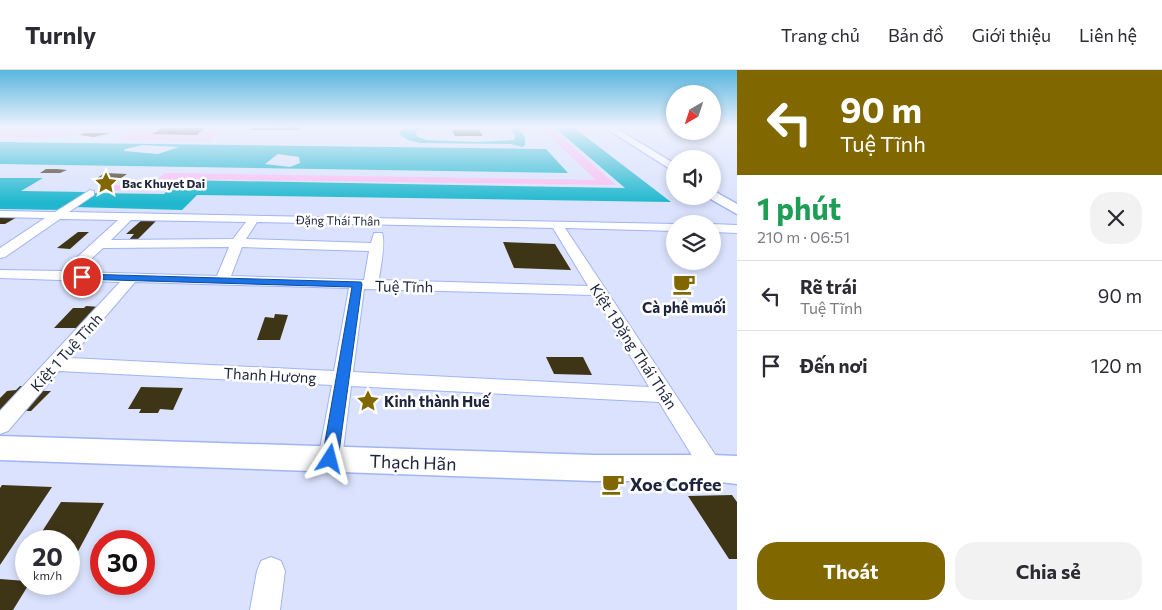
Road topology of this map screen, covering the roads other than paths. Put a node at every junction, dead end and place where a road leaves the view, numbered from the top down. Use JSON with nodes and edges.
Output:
{"nodes":[{"id":1,"x":648,"y":152,"type":"edge"},
{"id":2,"x":666,"y":163,"type":"edge"},
{"id":3,"x":721,"y":189,"type":"edge"},
{"id":4,"x":729,"y":189,"type":"dead end"},
{"id":5,"x":90,"y":193,"type":"dead end"},
{"id":6,"x":721,"y":200,"type":"edge"},
{"id":7,"x":737,"y":210,"type":"edge"},
{"id":8,"x":0,"y":214,"type":"edge"},
{"id":9,"x":55,"y":216,"type":"junction"},
{"id":10,"x":128,"y":217,"type":"junction"},
{"id":11,"x":254,"y":218,"type":"junction"},
{"id":12,"x":380,"y":220,"type":"junction"},
{"id":13,"x":556,"y":224,"type":"junction"},
{"id":14,"x":666,"y":227,"type":"edge"},
{"id":15,"x":721,"y":228,"type":"edge"},
{"id":16,"x":737,"y":229,"type":"edge"},
{"id":17,"x":99,"y":244,"type":"junction"},
{"id":18,"x":237,"y":244,"type":"junction"},
{"id":19,"x":376,"y":247,"type":"junction"},
{"id":20,"x":0,"y":254,"type":"edge"},
{"id":21,"x":0,"y":274,"type":"edge"},
{"id":22,"x":65,"y":276,"type":"junction"},
{"id":23,"x":131,"y":278,"type":"junction"},
{"id":24,"x":222,"y":281,"type":"junction"},
{"id":25,"x":364,"y":284,"type":"junction"},
{"id":26,"x":598,"y":290,"type":"junction"},
{"id":27,"x":55,"y":364,"type":"junction"},
{"id":28,"x":342,"y":378,"type":"junction"},
{"id":29,"x":665,"y":395,"type":"junction"},
{"id":30,"x":0,"y":425,"type":"edge"},
{"id":31,"x":0,"y":448,"type":"edge"},
{"id":32,"x":330,"y":459,"type":"junction"},
{"id":33,"x":724,"y":469,"type":"edge"},
{"id":34,"x":271,"y":571,"type":"dead end"},
{"id":35,"x":265,"y":610,"type":"edge"}],
"edges":[{"from":1,"to":2,"type":"street"},
{"from":3,"to":4,"type":"street"},
{"from":5,"to":9,"type":"street"},
{"from":6,"to":7,"type":"street"},
{"from":8,"to":9,"type":"street","name":"Đặng Thái Thân"},
{"from":9,"to":10,"type":"street","name":"Đặng Thái Thân"},
{"from":9,"to":20,"type":"street"},
{"from":10,"to":11,"type":"street","name":"Đặng Thái Thân"},
{"from":10,"to":17,"type":"street"},
{"from":11,"to":12,"type":"street","name":"Đặng Thái Thân"},
{"from":11,"to":18,"type":"street"},
{"from":12,"to":13,"type":"street","name":"Đặng Thái Thân"},
{"from":12,"to":19,"type":"street"},
{"from":13,"to":14,"type":"street","name":"Đặng Thái Thân"},
{"from":13,"to":26,"type":"street","name":"Kiệt 1 Đặng Thái Thân"},
{"from":15,"to":16,"type":"street"},
{"from":17,"to":18,"type":"street"},
{"from":17,"to":22,"type":"street"},
{"from":18,"to":19,"type":"street"},
{"from":18,"to":24,"type":"street"},
{"from":19,"to":25,"type":"street"},
{"from":21,"to":22,"type":"street","name":"Tuệ Tĩnh"},
{"from":22,"to":23,"type":"street","name":"Tuệ Tĩnh"},
{"from":23,"to":24,"type":"street","name":"Tuệ Tĩnh"},
{"from":23,"to":27,"type":"street","name":"Kiệt 1 Tuệ Tĩnh"},
{"from":24,"to":25,"type":"street","name":"Tuệ Tĩnh"},
{"from":25,"to":26,"type":"street","name":"Tuệ Tĩnh"},
{"from":25,"to":28,"type":"street"},
{"from":26,"to":29,"type":"street","name":"Kiệt 1 Đặng Thái Thân"},
{"from":27,"to":28,"type":"street","name":"Thanh Hương"},
{"from":27,"to":30,"type":"street","name":"Kiệt 1 Tuệ Tĩnh"},
{"from":28,"to":29,"type":"street","name":"Thanh Hương"},
{"from":28,"to":32,"type":"street"},
{"from":29,"to":33,"type":"street","name":"Kiệt 1 Đặng Thái Thân"},
{"from":31,"to":32,"type":"street","name":"Thạch Hãn"},
{"from":32,"to":33,"type":"street","name":"Thạch Hãn"},
{"from":34,"to":35,"type":"street"}]}
